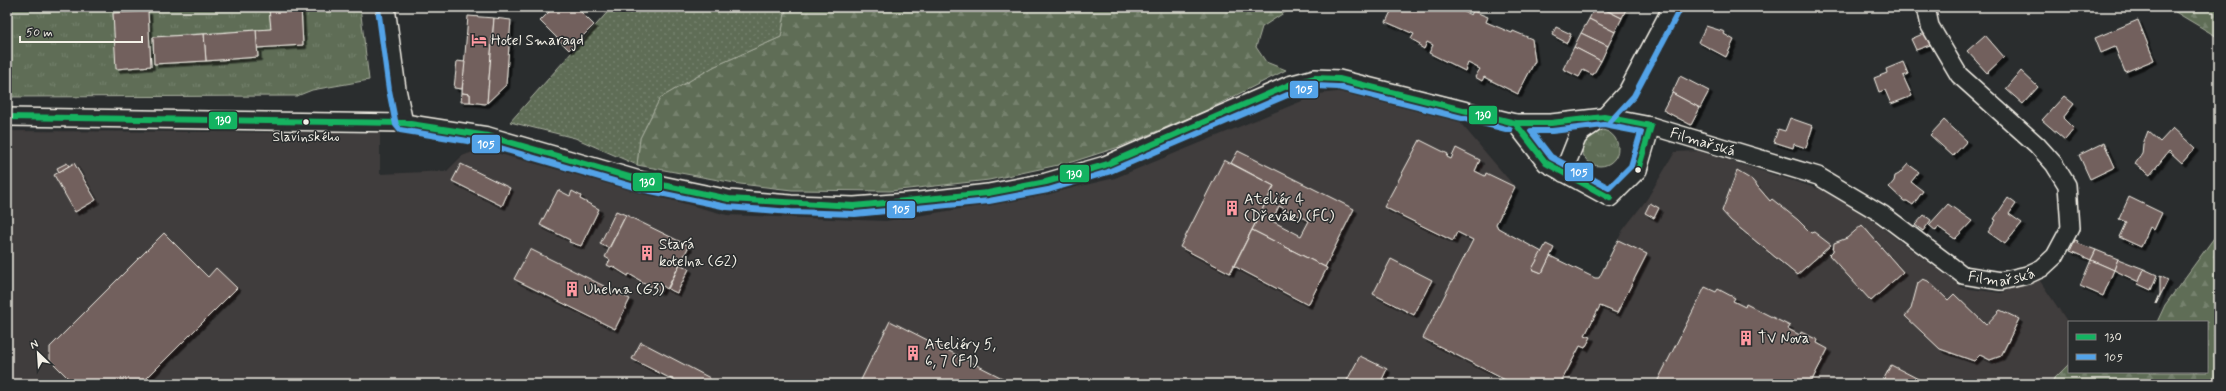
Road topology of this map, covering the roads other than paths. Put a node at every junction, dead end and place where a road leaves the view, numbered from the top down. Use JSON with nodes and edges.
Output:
{"nodes":[{"id":1,"x":386,"y":7,"type":"edge"},
{"id":2,"x":1672,"y":7,"type":"edge"},
{"id":3,"x":1926,"y":7,"type":"edge"},
{"id":4,"x":7,"y":117,"type":"edge"},
{"id":5,"x":1604,"y":117,"type":"junction"},
{"id":6,"x":1515,"y":123,"type":"junction"},
{"id":7,"x":404,"y":124,"type":"junction"},
{"id":8,"x":1650,"y":126,"type":"junction"},
{"id":9,"x":1563,"y":172,"type":"junction"}],
"edges":[{"from":1,"to":7,"type":"street"},
{"from":2,"to":5,"type":"street"},
{"from":3,"to":8,"type":"street","name":"Filmařská"},
{"from":4,"to":7,"type":"street"},
{"from":5,"to":6,"type":"street","name":"Filmařská"},
{"from":5,"to":8,"type":"street","name":"Filmařská"},
{"from":5,"to":9,"type":"street"},
{"from":6,"to":7,"type":"street"},
{"from":6,"to":9,"type":"street"},
{"from":8,"to":9,"type":"street"}]}
